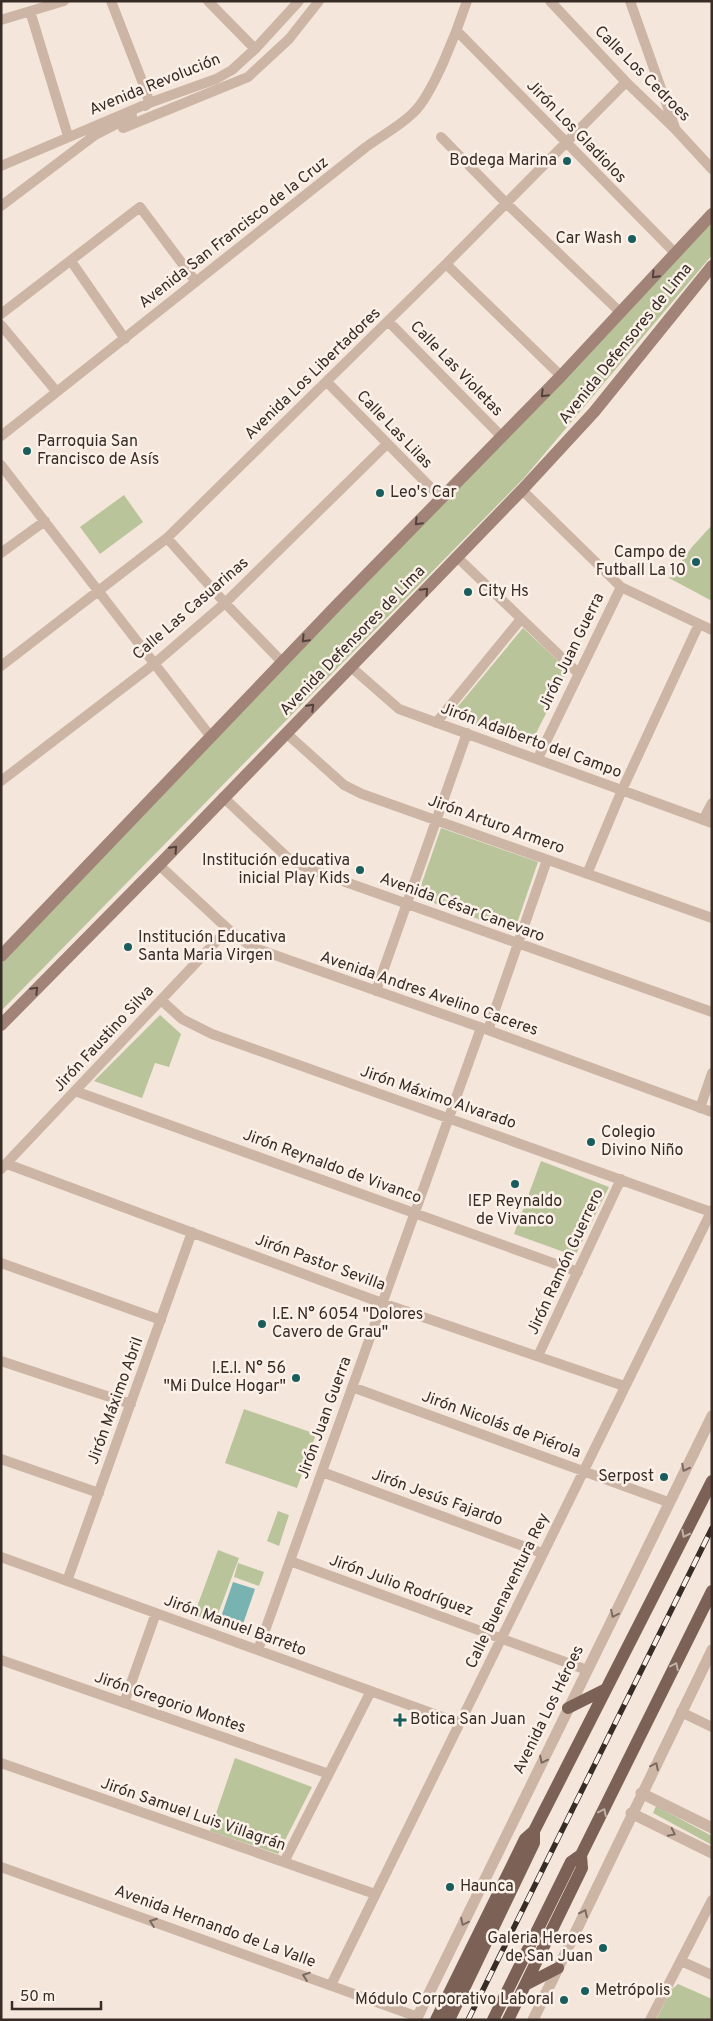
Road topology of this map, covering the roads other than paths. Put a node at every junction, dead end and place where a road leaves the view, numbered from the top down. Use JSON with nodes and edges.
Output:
{"nodes":[{"id":1,"x":64,"y":1,"type":"edge"},
{"id":2,"x":111,"y":1,"type":"edge"},
{"id":3,"x":208,"y":1,"type":"edge"},
{"id":4,"x":299,"y":1,"type":"edge"},
{"id":5,"x":319,"y":1,"type":"edge"},
{"id":6,"x":467,"y":1,"type":"edge"},
{"id":7,"x":550,"y":1,"type":"edge"},
{"id":8,"x":630,"y":1,"type":"edge"},
{"id":9,"x":30,"y":11,"type":"junction"},
{"id":10,"x":1,"y":20,"type":"edge"},
{"id":11,"x":457,"y":31,"type":"junction"},
{"id":12,"x":255,"y":49,"type":"junction"},
{"id":13,"x":626,"y":82,"type":"junction"},
{"id":14,"x":149,"y":103,"type":"junction"},
{"id":15,"x":676,"y":130,"type":"junction"},
{"id":16,"x":68,"y":136,"type":"junction"},
{"id":17,"x":441,"y":137,"type":"dead end"},
{"id":18,"x":565,"y":143,"type":"junction"},
{"id":19,"x":81,"y":147,"type":"junction"},
{"id":20,"x":1,"y":166,"type":"edge"},
{"id":21,"x":712,"y":169,"type":"edge"},
{"id":22,"x":506,"y":203,"type":"junction"},
{"id":23,"x":1,"y":206,"type":"edge"},
{"id":24,"x":712,"y":214,"type":"edge"},
{"id":25,"x":675,"y":254,"type":"junction"},
{"id":26,"x":71,"y":261,"type":"junction"},
{"id":27,"x":446,"y":264,"type":"junction"},
{"id":28,"x":712,"y":266,"type":"edge"},
{"id":29,"x":196,"y":282,"type":"junction"},
{"id":30,"x":620,"y":312,"type":"junction"},
{"id":31,"x":1,"y":314,"type":"edge"},
{"id":32,"x":388,"y":321,"type":"junction"},
{"id":33,"x":1,"y":325,"type":"edge"},
{"id":34,"x":125,"y":339,"type":"junction"},
{"id":35,"x":561,"y":376,"type":"junction"},
{"id":36,"x":327,"y":382,"type":"junction"},
{"id":37,"x":56,"y":391,"type":"junction"},
{"id":38,"x":1,"y":436,"type":"edge"},
{"id":39,"x":502,"y":437,"type":"junction"},
{"id":40,"x":387,"y":444,"type":"junction"},
{"id":41,"x":1,"y":465,"type":"edge"},
{"id":42,"x":522,"y":490,"type":"junction"},
{"id":43,"x":441,"y":498,"type":"junction"},
{"id":44,"x":44,"y":521,"type":"junction"},
{"id":45,"x":167,"y":538,"type":"junction"},
{"id":46,"x":1,"y":554,"type":"edge"},
{"id":47,"x":457,"y":558,"type":"junction"},
{"id":48,"x":621,"y":587,"type":"junction"},
{"id":49,"x":99,"y":592,"type":"junction"},
{"id":50,"x":225,"y":603,"type":"junction"},
{"id":51,"x":521,"y":619,"type":"junction"},
{"id":52,"x":699,"y":624,"type":"junction"},
{"id":53,"x":712,"y":630,"type":"edge"},
{"id":54,"x":282,"y":662,"type":"junction"},
{"id":55,"x":154,"y":664,"type":"junction"},
{"id":56,"x":1,"y":666,"type":"edge"},
{"id":57,"x":351,"y":667,"type":"junction"},
{"id":58,"x":578,"y":673,"type":"junction"},
{"id":59,"x":436,"y":722,"type":"junction"},
{"id":60,"x":286,"y":733,"type":"junction"},
{"id":61,"x":468,"y":733,"type":"junction"},
{"id":62,"x":211,"y":737,"type":"junction"},
{"id":63,"x":538,"y":758,"type":"junction"},
{"id":64,"x":1,"y":781,"type":"edge"},
{"id":65,"x":622,"y":790,"type":"junction"},
{"id":66,"x":223,"y":797,"type":"junction"},
{"id":67,"x":712,"y":803,"type":"edge"},
{"id":68,"x":437,"y":820,"type":"junction"},
{"id":69,"x":707,"y":822,"type":"edge"},
{"id":70,"x":547,"y":860,"type":"junction"},
{"id":71,"x":159,"y":865,"type":"junction"},
{"id":72,"x":587,"y":874,"type":"junction"},
{"id":73,"x":407,"y":904,"type":"junction"},
{"id":74,"x":712,"y":918,"type":"edge"},
{"id":75,"x":228,"y":929,"type":"junction"},
{"id":76,"x":518,"y":944,"type":"junction"},
{"id":77,"x":2,"y":955,"type":"edge"},
{"id":78,"x":376,"y":991,"type":"junction"},
{"id":79,"x":161,"y":1000,"type":"junction"},
{"id":80,"x":712,"y":1012,"type":"edge"},
{"id":81,"x":1,"y":1024,"type":"edge"},
{"id":82,"x":484,"y":1029,"type":"junction"},
{"id":83,"x":712,"y":1073,"type":"edge"},
{"id":84,"x":75,"y":1091,"type":"junction"},
{"id":85,"x":700,"y":1108,"type":"junction"},
{"id":86,"x":712,"y":1112,"type":"edge"},
{"id":87,"x":449,"y":1117,"type":"junction"},
{"id":88,"x":4,"y":1166,"type":"edge"},
{"id":89,"x":621,"y":1179,"type":"junction"},
{"id":90,"x":711,"y":1211,"type":"edge"},
{"id":91,"x":415,"y":1213,"type":"junction"},
{"id":92,"x":192,"y":1232,"type":"junction"},
{"id":93,"x":1,"y":1263,"type":"edge"},
{"id":94,"x":578,"y":1272,"type":"junction"},
{"id":95,"x":382,"y":1303,"type":"junction"},
{"id":96,"x":161,"y":1320,"type":"junction"},
{"id":97,"x":538,"y":1356,"type":"junction"},
{"id":98,"x":1,"y":1361,"type":"edge"},
{"id":99,"x":624,"y":1386,"type":"junction"},
{"id":100,"x":352,"y":1387,"type":"junction"},
{"id":101,"x":130,"y":1404,"type":"junction"},
{"id":102,"x":712,"y":1416,"type":"edge"},
{"id":103,"x":1,"y":1459,"type":"edge"},
{"id":104,"x":584,"y":1470,"type":"junction"},
{"id":105,"x":322,"y":1472,"type":"junction"},
{"id":106,"x":712,"y":1481,"type":"edge"},
{"id":107,"x":99,"y":1493,"type":"junction"},
{"id":108,"x":668,"y":1502,"type":"junction"},
{"id":109,"x":542,"y":1553,"type":"junction"},
{"id":110,"x":1,"y":1557,"type":"edge"},
{"id":111,"x":290,"y":1561,"type":"junction"},
{"id":112,"x":67,"y":1580,"type":"junction"},
{"id":113,"x":712,"y":1592,"type":"edge"},
{"id":114,"x":156,"y":1613,"type":"junction"},
{"id":115,"x":501,"y":1638,"type":"junction"},
{"id":116,"x":258,"y":1650,"type":"junction"},
{"id":117,"x":712,"y":1650,"type":"edge"},
{"id":118,"x":1,"y":1660,"type":"edge"},
{"id":119,"x":587,"y":1670,"type":"junction"},
{"id":120,"x":606,"y":1689,"type":"junction"},
{"id":121,"x":371,"y":1691,"type":"junction"},
{"id":122,"x":124,"y":1703,"type":"junction"},
{"id":123,"x":568,"y":1708,"type":"junction"},
{"id":124,"x":682,"y":1712,"type":"junction"},
{"id":125,"x":460,"y":1723,"type":"junction"},
{"id":126,"x":712,"y":1727,"type":"edge"},
{"id":127,"x":1,"y":1763,"type":"edge"},
{"id":128,"x":329,"y":1774,"type":"junction"},
{"id":129,"x":641,"y":1793,"type":"junction"},
{"id":130,"x":631,"y":1814,"type":"junction"},
{"id":131,"x":712,"y":1828,"type":"edge"},
{"id":132,"x":534,"y":1831,"type":"junction"},
{"id":133,"x":712,"y":1853,"type":"edge"},
{"id":134,"x":581,"y":1855,"type":"junction"},
{"id":135,"x":284,"y":1862,"type":"junction"},
{"id":136,"x":1,"y":1867,"type":"edge"},
{"id":137,"x":375,"y":1894,"type":"junction"},
{"id":138,"x":712,"y":1900,"type":"edge"},
{"id":139,"x":681,"y":1961,"type":"junction"},
{"id":140,"x":558,"y":1968,"type":"junction"},
{"id":141,"x":712,"y":1975,"type":"edge"},
{"id":142,"x":331,"y":1985,"type":"junction"},
{"id":143,"x":525,"y":1985,"type":"junction"},
{"id":144,"x":417,"y":2018,"type":"edge"},
{"id":145,"x":436,"y":2020,"type":"edge"},
{"id":146,"x":448,"y":2020,"type":"edge"},
{"id":147,"x":493,"y":2020,"type":"edge"},
{"id":148,"x":508,"y":2020,"type":"edge"},
{"id":149,"x":533,"y":2020,"type":"edge"},
{"id":150,"x":650,"y":2020,"type":"edge"}],
"edges":[{"from":1,"to":9,"type":"street"},
{"from":2,"to":14,"type":"street"},
{"from":3,"to":12,"type":"street"},
{"from":4,"to":12,"type":"street","name":"Avenida Revolución"},
{"from":5,"to":19,"type":"street"},
{"from":6,"to":11,"type":"street","name":"Avenida San Francisco de la Cruz"},
{"from":7,"to":13,"type":"street","name":"Calle Los Cedroes"},
{"from":8,"to":15,"type":"street"},
{"from":9,"to":10,"type":"street"},
{"from":9,"to":16,"type":"street"},
{"from":11,"to":18,"type":"street","name":"Jirón Los Gladiolos"},
{"from":11,"to":29,"type":"street","name":"Avenida San Francisco de la Cruz"},
{"from":12,"to":14,"type":"street","name":"Avenida Revolución"},
{"from":13,"to":15,"type":"street","name":"Calle Los Cedroes"},
{"from":13,"to":18,"type":"street","name":"Avenida Los Libertadores"},
{"from":14,"to":16,"type":"street","name":"Avenida Revolución"},
{"from":14,"to":19,"type":"street"},
{"from":15,"to":21,"type":"street","name":"Calle Los Cedroes"},
{"from":16,"to":20,"type":"street","name":"Avenida Revolución"},
{"from":17,"to":22,"type":"street"},
{"from":18,"to":22,"type":"street","name":"Avenida Los Libertadores"},
{"from":18,"to":25,"type":"street","name":"Jirón Los Gladiolos"},
{"from":19,"to":23,"type":"street"},
{"from":22,"to":27,"type":"street","name":"Avenida Los Libertadores"},
{"from":22,"to":30,"type":"street"},
{"from":24,"to":25,"type":"main road","name":"Avenida Defensores de Lima"},
{"from":25,"to":30,"type":"main road","name":"Avenida Defensores de Lima","one_way":true},
{"from":26,"to":29,"type":"street"},
{"from":26,"to":31,"type":"street"},
{"from":26,"to":34,"type":"street"},
{"from":27,"to":32,"type":"street","name":"Avenida Los Libertadores"},
{"from":27,"to":35,"type":"street"},
{"from":28,"to":42,"type":"main road","name":"Avenida Defensores de Lima"},
{"from":29,"to":34,"type":"street","name":"Avenida San Francisco de la Cruz"},
{"from":30,"to":35,"type":"main road","name":"Avenida Defensores de Lima"},
{"from":32,"to":36,"type":"street","name":"Avenida Los Libertadores"},
{"from":32,"to":39,"type":"street","name":"Calle Las Violetas"},
{"from":33,"to":37,"type":"street"},
{"from":34,"to":37,"type":"street","name":"Avenida San Francisco de la Cruz"},
{"from":35,"to":39,"type":"main road","name":"Avenida Defensores de Lima","one_way":true},
{"from":36,"to":40,"type":"street","name":"Calle Las Lilas"},
{"from":36,"to":45,"type":"street","name":"Avenida Los Libertadores"},
{"from":37,"to":38,"type":"street","name":"Avenida San Francisco de la Cruz"},
{"from":39,"to":43,"type":"main road","name":"Avenida Defensores de Lima"},
{"from":40,"to":43,"type":"street","name":"Calle Las Lilas"},
{"from":40,"to":50,"type":"street","name":"Calle Las Casuarinas"},
{"from":41,"to":44,"type":"street"},
{"from":42,"to":47,"type":"main road","name":"Avenida Defensores de Lima"},
{"from":42,"to":48,"type":"street"},
{"from":43,"to":54,"type":"main road","name":"Avenida Defensores de Lima","one_way":true},
{"from":44,"to":46,"type":"street"},
{"from":44,"to":49,"type":"street"},
{"from":45,"to":49,"type":"street","name":"Avenida Los Libertadores"},
{"from":45,"to":50,"type":"street"},
{"from":47,"to":51,"type":"street"},
{"from":57,"to":47,"type":"main road","name":"Avenida Defensores de Lima","one_way":true},
{"from":48,"to":52,"type":"street"},
{"from":48,"to":58,"type":"street","name":"Jirón Juan Guerra"},
{"from":49,"to":55,"type":"street"},
{"from":49,"to":56,"type":"street","name":"Avenida Los Libertadores"},
{"from":50,"to":54,"type":"street"},
{"from":50,"to":55,"type":"street","name":"Calle Las Casuarinas"},
{"from":51,"to":58,"type":"street"},
{"from":51,"to":59,"type":"street"},
{"from":52,"to":53,"type":"street"},
{"from":52,"to":65,"type":"street"},
{"from":54,"to":62,"type":"main road","name":"Avenida Defensores de Lima"},
{"from":55,"to":62,"type":"street"},
{"from":55,"to":64,"type":"street","name":"Calle Las Casuarinas"},
{"from":57,"to":59,"type":"street","name":"Jirón Adalberto del Campo"},
{"from":60,"to":57,"type":"main road","name":"Avenida Defensores de Lima","one_way":true},
{"from":58,"to":63,"type":"street","name":"Jirón Juan Guerra"},
{"from":59,"to":61,"type":"street","name":"Jirón Adalberto del Campo"},
{"from":60,"to":66,"type":"main road","name":"Avenida Defensores de Lima"},
{"from":60,"to":68,"type":"street","name":"Jirón Arturo Armero"},
{"from":61,"to":63,"type":"street","name":"Jirón Adalberto del Campo"},
{"from":61,"to":68,"type":"street"},
{"from":62,"to":77,"type":"main road","name":"Avenida Defensores de Lima"},
{"from":63,"to":65,"type":"street","name":"Jirón Adalberto del Campo"},
{"from":65,"to":69,"type":"street","name":"Jirón Adalberto del Campo"},
{"from":65,"to":72,"type":"street"},
{"from":71,"to":66,"type":"main road","name":"Avenida Defensores de Lima","one_way":true},
{"from":66,"to":73,"type":"street","name":"Avenida César Canevaro"},
{"from":67,"to":69,"type":"street"},
{"from":68,"to":70,"type":"street","name":"Jirón Arturo Armero"},
{"from":68,"to":73,"type":"street"},
{"from":70,"to":72,"type":"street","name":"Jirón Arturo Armero"},
{"from":70,"to":76,"type":"street","name":"Jirón Juan Guerra"},
{"from":71,"to":75,"type":"street","name":"Avenida Andres Avelino Caceres"},
{"from":81,"to":71,"type":"main road","name":"Avenida Defensores de Lima","one_way":true},
{"from":72,"to":74,"type":"street","name":"Jirón Arturo Armero"},
{"from":73,"to":76,"type":"street","name":"Avenida César Canevaro"},
{"from":73,"to":78,"type":"street"},
{"from":75,"to":78,"type":"street","name":"Avenida Andres Avelino Caceres"},
{"from":75,"to":79,"type":"street","name":"Jirón Faustino Silva"},
{"from":76,"to":80,"type":"street","name":"Avenida César Canevaro"},
{"from":76,"to":82,"type":"street","name":"Jirón Juan Guerra"},
{"from":78,"to":82,"type":"street","name":"Avenida Andres Avelino Caceres"},
{"from":79,"to":84,"type":"street","name":"Jirón Faustino Silva"},
{"from":79,"to":87,"type":"street","name":"Jirón Máximo Alvarado"},
{"from":82,"to":85,"type":"street","name":"Avenida Andres Avelino Caceres"},
{"from":82,"to":87,"type":"street","name":"Jirón Juan Guerra"},
{"from":83,"to":85,"type":"street"},
{"from":84,"to":88,"type":"street","name":"Jirón Faustino Silva"},
{"from":84,"to":91,"type":"street","name":"Jirón Reynaldo de Vivanco"},
{"from":85,"to":86,"type":"street","name":"Avenida Andres Avelino Caceres"},
{"from":87,"to":89,"type":"street","name":"Jirón Máximo Alvarado"},
{"from":87,"to":91,"type":"street","name":"Jirón Juan Guerra"},
{"from":88,"to":92,"type":"street","name":"Jirón Pastor Sevilla"},
{"from":89,"to":90,"type":"street","name":"Jirón Máximo Alvarado"},
{"from":89,"to":94,"type":"street","name":"Jirón Ramón Guerrero"},
{"from":90,"to":99,"type":"street","name":"Calle Buenaventura Rey"},
{"from":91,"to":94,"type":"street","name":"Jirón Reynaldo de Vivanco"},
{"from":91,"to":95,"type":"street","name":"Jirón Juan Guerra"},
{"from":92,"to":95,"type":"street","name":"Jirón Pastor Sevilla"},
{"from":92,"to":96,"type":"street","name":"Jirón Máximo Abril"},
{"from":93,"to":96,"type":"street"},
{"from":94,"to":97,"type":"street","name":"Jirón Ramón Guerrero"},
{"from":95,"to":97,"type":"street","name":"Jirón Pastor Sevilla"},
{"from":95,"to":100,"type":"street","name":"Jirón Juan Guerra"},
{"from":96,"to":101,"type":"street","name":"Jirón Máximo Abril"},
{"from":97,"to":99,"type":"street","name":"Jirón Pastor Sevilla"},
{"from":98,"to":101,"type":"street"},
{"from":99,"to":104,"type":"street","name":"Calle Buenaventura Rey"},
{"from":100,"to":104,"type":"street","name":"Jirón Nicolás de Piérola"},
{"from":100,"to":105,"type":"street","name":"Jirón Juan Guerra"},
{"from":101,"to":107,"type":"street","name":"Jirón Máximo Abril"},
{"from":102,"to":108,"type":"street","name":"Avenida Los Héroes","one_way":true},
{"from":103,"to":107,"type":"street"},
{"from":104,"to":108,"type":"street","name":"Jirón Nicolás de Piérola"},
{"from":104,"to":109,"type":"street","name":"Calle Buenaventura Rey"},
{"from":105,"to":109,"type":"street","name":"Jirón Jesús Fajardo"},
{"from":105,"to":111,"type":"street","name":"Jirón Juan Guerra"},
{"from":106,"to":120,"type":"main road","one_way":true},
{"from":107,"to":112,"type":"street","name":"Jirón Máximo Abril"},
{"from":108,"to":119,"type":"street","name":"Avenida Los Héroes","one_way":true},
{"from":109,"to":115,"type":"street","name":"Calle Buenaventura Rey"},
{"from":110,"to":112,"type":"street","name":"Jirón Manuel Barreto"},
{"from":111,"to":115,"type":"street","name":"Jirón Julio Rodríguez"},
{"from":111,"to":116,"type":"street","name":"Jirón Juan Guerra"},
{"from":112,"to":114,"type":"street","name":"Jirón Manuel Barreto"},
{"from":134,"to":113,"type":"main road","one_way":true},
{"from":114,"to":116,"type":"street","name":"Jirón Manuel Barreto"},
{"from":114,"to":122,"type":"street"},
{"from":115,"to":119,"type":"street","name":"Jirón Julio Rodríguez"},
{"from":115,"to":125,"type":"street","name":"Calle Buenaventura Rey"},
{"from":116,"to":121,"type":"street","name":"Jirón Manuel Barreto"},
{"from":117,"to":124,"type":"street"},
{"from":118,"to":122,"type":"street","name":"Jirón Gregorio Montes"},
{"from":119,"to":123,"type":"street","name":"Avenida Los Héroes"},
{"from":120,"to":123,"type":"main road"},
{"from":120,"to":132,"type":"main road"},
{"from":121,"to":125,"type":"street","name":"Jirón Manuel Barreto"},
{"from":121,"to":128,"type":"street"},
{"from":122,"to":128,"type":"street","name":"Jirón Gregorio Montes"},
{"from":123,"to":144,"type":"street","name":"Avenida Los Héroes","one_way":true},
{"from":124,"to":126,"type":"street"},
{"from":129,"to":124,"type":"street","one_way":true},
{"from":125,"to":137,"type":"street","name":"Calle Buenaventura Rey"},
{"from":127,"to":135,"type":"street","name":"Jirón Samuel Luis Villagrán"},
{"from":128,"to":135,"type":"street"},
{"from":129,"to":130,"type":"street"},
{"from":129,"to":131,"type":"street"},
{"from":130,"to":133,"type":"street","one_way":true},
{"from":140,"to":130,"type":"street","one_way":true},
{"from":132,"to":145,"type":"main road"},
{"from":132,"to":146,"type":"main road"},
{"from":134,"to":143,"type":"main road"},
{"from":134,"to":147,"type":"main road"},
{"from":135,"to":137,"type":"street","name":"Jirón Samuel Luis Villagrán"},
{"from":142,"to":136,"type":"street","name":"Avenida Hernando de La Valle","one_way":true},
{"from":137,"to":142,"type":"street","name":"Calle Buenaventura Rey"},
{"from":138,"to":139,"type":"street"},
{"from":139,"to":141,"type":"street"},
{"from":139,"to":150,"type":"street"},
{"from":140,"to":143,"type":"main road"},
{"from":140,"to":149,"type":"street"},
{"from":142,"to":144,"type":"street","name":"Avenida Hernando de La Valle"},
{"from":143,"to":148,"type":"main road"}]}
